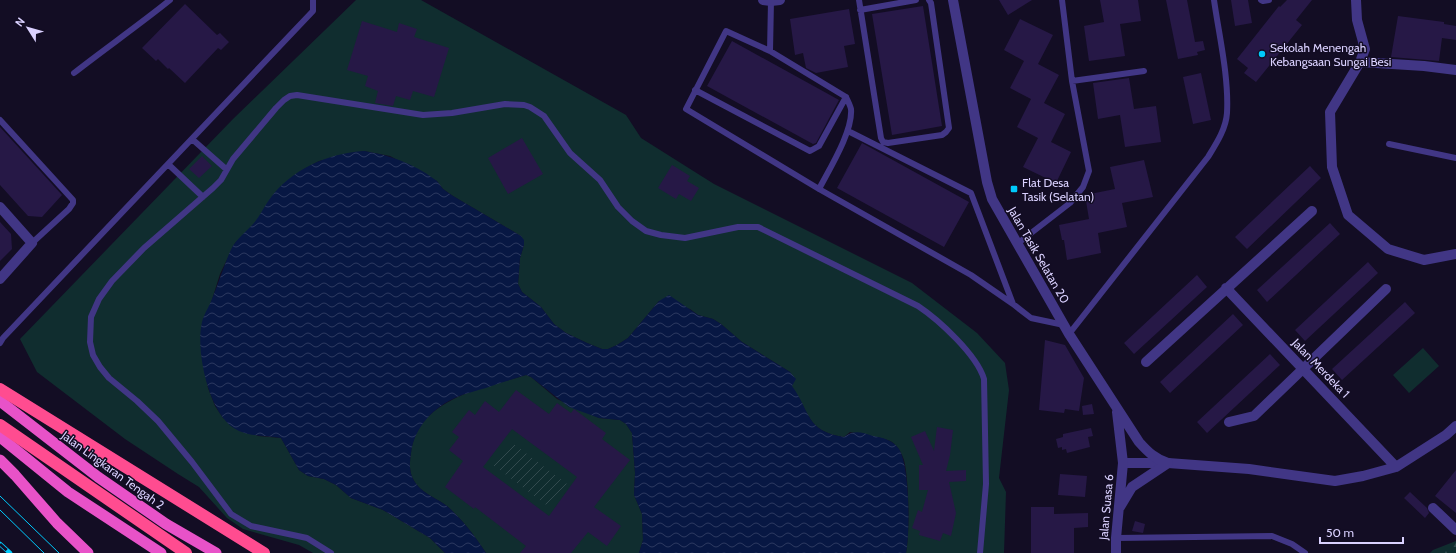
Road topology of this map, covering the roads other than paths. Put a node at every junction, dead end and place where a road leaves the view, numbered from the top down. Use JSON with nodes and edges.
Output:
{"nodes":[{"id":1,"x":170,"y":0,"type":"edge"},
{"id":2,"x":313,"y":0,"type":"edge"},
{"id":3,"x":771,"y":0,"type":"edge"},
{"id":4,"x":859,"y":0,"type":"edge"},
{"id":5,"x":916,"y":0,"type":"edge"},
{"id":6,"x":929,"y":0,"type":"edge"},
{"id":7,"x":953,"y":0,"type":"edge"},
{"id":8,"x":1062,"y":0,"type":"edge"},
{"id":9,"x":1214,"y":0,"type":"edge"},
{"id":10,"x":1261,"y":0,"type":"edge"},
{"id":11,"x":1269,"y":0,"type":"edge"},
{"id":12,"x":1356,"y":0,"type":"edge"},
{"id":13,"x":860,"y":10,"type":"junction"},
{"id":14,"x":770,"y":51,"type":"junction"},
{"id":15,"x":1360,"y":62,"type":"junction"},
{"id":16,"x":1456,"y":70,"type":"edge"},
{"id":17,"x":1144,"y":71,"type":"dead end"},
{"id":18,"x":74,"y":73,"type":"dead end"},
{"id":19,"x":1072,"y":81,"type":"junction"},
{"id":20,"x":695,"y":90,"type":"junction"},
{"id":21,"x":846,"y":97,"type":"junction"},
{"id":22,"x":0,"y":120,"type":"edge"},
{"id":23,"x":848,"y":131,"type":"junction"},
{"id":24,"x":192,"y":139,"type":"junction"},
{"id":25,"x":1389,"y":144,"type":"dead end"},
{"id":26,"x":1456,"y":158,"type":"edge"},
{"id":27,"x":168,"y":164,"type":"junction"},
{"id":28,"x":226,"y":169,"type":"junction"},
{"id":29,"x":819,"y":189,"type":"junction"},
{"id":30,"x":203,"y":197,"type":"junction"},
{"id":31,"x":0,"y":207,"type":"edge"},
{"id":32,"x":1312,"y":211,"type":"dead end"},
{"id":33,"x":32,"y":243,"type":"junction"},
{"id":34,"x":1017,"y":244,"type":"junction"},
{"id":35,"x":1456,"y":254,"type":"edge"},
{"id":36,"x":0,"y":278,"type":"edge"},
{"id":37,"x":1226,"y":288,"type":"junction"},
{"id":38,"x":1386,"y":289,"type":"dead end"},
{"id":39,"x":1013,"y":304,"type":"junction"},
{"id":40,"x":1064,"y":325,"type":"junction"},
{"id":41,"x":1069,"y":334,"type":"junction"},
{"id":42,"x":1,"y":340,"type":"edge"},
{"id":43,"x":1146,"y":362,"type":"dead end"},
{"id":44,"x":1303,"y":368,"type":"junction"},
{"id":45,"x":0,"y":389,"type":"edge"},
{"id":46,"x":0,"y":399,"type":"edge"},
{"id":47,"x":1117,"y":408,"type":"junction"},
{"id":48,"x":1229,"y":422,"type":"dead end"},
{"id":49,"x":0,"y":425,"type":"edge"},
{"id":50,"x":1456,"y":426,"type":"edge"},
{"id":51,"x":0,"y":437,"type":"edge"},
{"id":52,"x":0,"y":460,"type":"edge"},
{"id":53,"x":1123,"y":463,"type":"junction"},
{"id":54,"x":1168,"y":463,"type":"junction"},
{"id":55,"x":1396,"y":467,"type":"junction"},
{"id":56,"x":1433,"y":508,"type":"dead end"},
{"id":57,"x":1118,"y":511,"type":"junction"},
{"id":58,"x":1456,"y":530,"type":"edge"},
{"id":59,"x":1116,"y":538,"type":"junction"},
{"id":60,"x":88,"y":553,"type":"edge"},
{"id":61,"x":160,"y":553,"type":"edge"},
{"id":62,"x":186,"y":553,"type":"edge"},
{"id":63,"x":216,"y":553,"type":"edge"},
{"id":64,"x":264,"y":553,"type":"edge"},
{"id":65,"x":331,"y":553,"type":"edge"},
{"id":66,"x":980,"y":553,"type":"edge"},
{"id":67,"x":1116,"y":553,"type":"edge"},
{"id":68,"x":1305,"y":553,"type":"edge"}],
"edges":[{"from":1,"to":18,"type":"lane"},
{"from":2,"to":24,"type":"lane"},
{"from":3,"to":14,"type":"lane"},
{"from":4,"to":13,"type":"lane"},
{"from":5,"to":13,"type":"lane"},
{"from":6,"to":13,"type":"lane"},
{"from":7,"to":34,"type":"street","name":"Jalan Tasik Selatan 20"},
{"from":8,"to":19,"type":"lane"},
{"from":9,"to":41,"type":"lane"},
{"from":10,"to":11,"type":"lane"},
{"from":12,"to":15,"type":"street"},
{"from":14,"to":20,"type":"lane"},
{"from":14,"to":21,"type":"lane"},
{"from":15,"to":16,"type":"street"},
{"from":15,"to":35,"type":"street"},
{"from":17,"to":19,"type":"lane"},
{"from":19,"to":34,"type":"lane"},
{"from":20,"to":21,"type":"lane"},
{"from":20,"to":29,"type":"lane"},
{"from":21,"to":23,"type":"lane"},
{"from":22,"to":33,"type":"lane"},
{"from":23,"to":29,"type":"lane"},
{"from":23,"to":39,"type":"lane"},
{"from":24,"to":27,"type":"lane"},
{"from":24,"to":28,"type":"lane"},
{"from":25,"to":26,"type":"lane"},
{"from":27,"to":30,"type":"lane"},
{"from":27,"to":42,"type":"lane"},
{"from":28,"to":30,"type":"lane"},
{"from":28,"to":66,"type":"lane"},
{"from":29,"to":39,"type":"lane"},
{"from":30,"to":65,"type":"lane"},
{"from":31,"to":33,"type":"street"},
{"from":32,"to":37,"type":"street"},
{"from":33,"to":36,"type":"street"},
{"from":34,"to":40,"type":"street","name":"Jalan Tasik Selatan 20"},
{"from":37,"to":43,"type":"street"},
{"from":37,"to":44,"type":"street","name":"Jalan Merdeka 1"},
{"from":38,"to":44,"type":"street"},
{"from":39,"to":40,"type":"lane"},
{"from":40,"to":41,"type":"street","name":"Jalan Tasik Selatan 20"},
{"from":41,"to":47,"type":"street","name":"Jalan Tasik Selatan 20"},
{"from":44,"to":48,"type":"street"},
{"from":44,"to":55,"type":"street","name":"Jalan Merdeka 1"},
{"from":45,"to":64,"type":"highway"},
{"from":46,"to":63,"type":"highway","name":"Jalan Lingkaran Tengah 2"},
{"from":47,"to":53,"type":"street","name":"Jalan Tasik Selatan 20"},
{"from":47,"to":54,"type":"street"},
{"from":49,"to":62,"type":"highway"},
{"from":50,"to":55,"type":"street"},
{"from":51,"to":61,"type":"highway"},
{"from":52,"to":60,"type":"highway"},
{"from":53,"to":54,"type":"street"},
{"from":53,"to":57,"type":"street","name":"Jalan Suasa 6"},
{"from":54,"to":55,"type":"street"},
{"from":54,"to":57,"type":"street"},
{"from":56,"to":58,"type":"street"},
{"from":57,"to":59,"type":"street","name":"Jalan Suasa 6"},
{"from":59,"to":67,"type":"street","name":"Jalan Suasa 6"},
{"from":59,"to":68,"type":"lane"}]}
